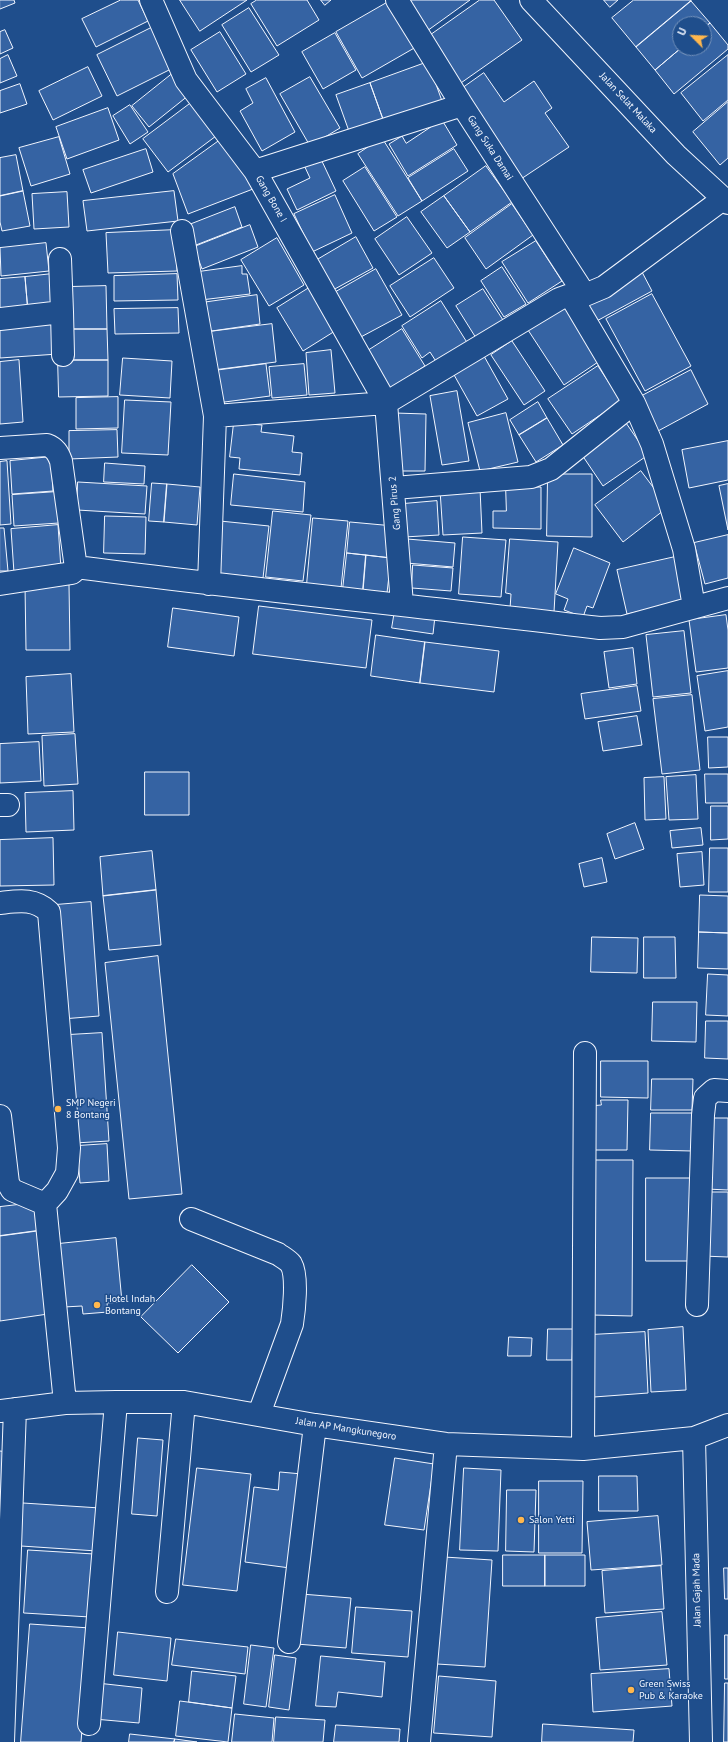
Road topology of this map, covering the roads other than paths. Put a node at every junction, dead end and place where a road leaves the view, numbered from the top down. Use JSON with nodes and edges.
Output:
{"nodes":[{"id":1,"x":151,"y":0,"type":"edge"},
{"id":2,"x":397,"y":0,"type":"edge"},
{"id":3,"x":531,"y":0,"type":"edge"},
{"id":4,"x":462,"y":106,"type":"junction"},
{"id":5,"x":255,"y":171,"type":"junction"},
{"id":6,"x":726,"y":201,"type":"edge"},
{"id":7,"x":182,"y":231,"type":"dead end"},
{"id":8,"x":60,"y":259,"type":"dead end"},
{"id":9,"x":578,"y":295,"type":"junction"},
{"id":10,"x":62,"y":312,"type":"junction"},
{"id":11,"x":0,"y":319,"type":"edge"},
{"id":12,"x":63,"y":354,"type":"dead end"},
{"id":13,"x":386,"y":402,"type":"junction"},
{"id":14,"x":634,"y":403,"type":"junction"},
{"id":15,"x":215,"y":416,"type":"junction"},
{"id":16,"x":0,"y":448,"type":"edge"},
{"id":17,"x":394,"y":488,"type":"junction"},
{"id":18,"x":79,"y":567,"type":"junction"},
{"id":19,"x":0,"y":584,"type":"edge"},
{"id":20,"x":209,"y":584,"type":"junction"},
{"id":21,"x":728,"y":598,"type":"edge"},
{"id":22,"x":402,"y":604,"type":"junction"},
{"id":23,"x":694,"y":607,"type":"junction"},
{"id":24,"x":0,"y":904,"type":"edge"},
{"id":25,"x":585,"y":1053,"type":"dead end"},
{"id":26,"x":728,"y":1091,"type":"edge"},
{"id":27,"x":0,"y":1116,"type":"edge"},
{"id":28,"x":45,"y":1204,"type":"junction"},
{"id":29,"x":191,"y":1219,"type":"dead end"},
{"id":30,"x":697,"y":1305,"type":"dead end"},
{"id":31,"x":116,"y":1402,"type":"junction"},
{"id":32,"x":184,"y":1402,"type":"junction"},
{"id":33,"x":66,"y":1403,"type":"junction"},
{"id":34,"x":8,"y":1410,"type":"edge"},
{"id":35,"x":259,"y":1414,"type":"junction"},
{"id":36,"x":316,"y":1425,"type":"junction"},
{"id":37,"x":728,"y":1425,"type":"edge"},
{"id":38,"x":694,"y":1438,"type":"junction"},
{"id":39,"x":446,"y":1444,"type":"junction"},
{"id":40,"x":583,"y":1449,"type":"junction"},
{"id":41,"x":167,"y":1592,"type":"dead end"},
{"id":42,"x":289,"y":1642,"type":"dead end"},
{"id":43,"x":89,"y":1724,"type":"dead end"},
{"id":44,"x":2,"y":1742,"type":"edge"},
{"id":45,"x":419,"y":1742,"type":"edge"},
{"id":46,"x":701,"y":1742,"type":"edge"}],
"edges":[{"from":1,"to":5,"type":"street","name":"Gang Bone I"},
{"from":2,"to":4,"type":"street","name":"Gang Suka Damai"},
{"from":3,"to":6,"type":"street","name":"Jalan Selat Malaka"},
{"from":4,"to":5,"type":"street"},
{"from":4,"to":9,"type":"street","name":"Gang Suka Damai"},
{"from":5,"to":13,"type":"street","name":"Gang Bone I"},
{"from":6,"to":9,"type":"street"},
{"from":7,"to":15,"type":"street"},
{"from":8,"to":10,"type":"street"},
{"from":9,"to":13,"type":"street"},
{"from":9,"to":14,"type":"street","name":"Gang Suka Damai"},
{"from":10,"to":11,"type":"street"},
{"from":10,"to":12,"type":"street"},
{"from":13,"to":15,"type":"street"},
{"from":13,"to":17,"type":"street","name":"Gang Pirus 2"},
{"from":14,"to":17,"type":"street"},
{"from":14,"to":23,"type":"street","name":"Gang Suka Damai"},
{"from":15,"to":20,"type":"street"},
{"from":16,"to":18,"type":"street"},
{"from":17,"to":22,"type":"street","name":"Gang Pirus 2"},
{"from":18,"to":19,"type":"street"},
{"from":18,"to":20,"type":"street"},
{"from":20,"to":22,"type":"street"},
{"from":21,"to":23,"type":"street"},
{"from":22,"to":23,"type":"street"},
{"from":24,"to":28,"type":"street"},
{"from":25,"to":40,"type":"street"},
{"from":26,"to":30,"type":"street"},
{"from":27,"to":28,"type":"street"},
{"from":28,"to":33,"type":"street"},
{"from":29,"to":35,"type":"street"},
{"from":31,"to":32,"type":"street","name":"Jalan AP Mangkunegoro"},
{"from":31,"to":33,"type":"street","name":"Jalan AP Mangkunegoro"},
{"from":31,"to":43,"type":"street"},
{"from":32,"to":35,"type":"street","name":"Jalan AP Mangkunegoro"},
{"from":32,"to":41,"type":"street"},
{"from":33,"to":34,"type":"street","name":"Jalan AP Mangkunegoro"},
{"from":34,"to":44,"type":"street"},
{"from":35,"to":36,"type":"street","name":"Jalan AP Mangkunegoro"},
{"from":36,"to":39,"type":"street","name":"Jalan AP Mangkunegoro"},
{"from":36,"to":42,"type":"street"},
{"from":37,"to":38,"type":"street","name":"Jalan AP Mangkunegoro"},
{"from":38,"to":40,"type":"street","name":"Jalan AP Mangkunegoro"},
{"from":38,"to":46,"type":"street","name":"Jalan Gajah Mada"},
{"from":39,"to":40,"type":"street","name":"Jalan AP Mangkunegoro"},
{"from":39,"to":45,"type":"street"}]}
